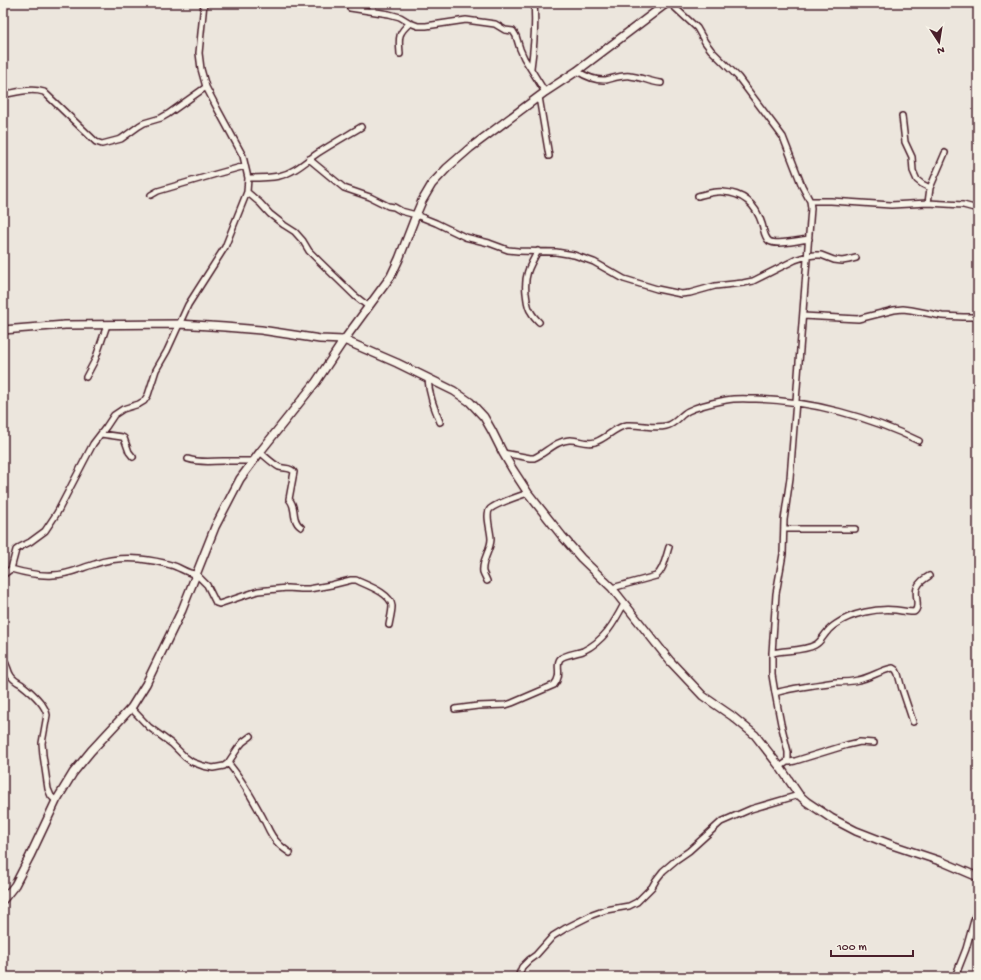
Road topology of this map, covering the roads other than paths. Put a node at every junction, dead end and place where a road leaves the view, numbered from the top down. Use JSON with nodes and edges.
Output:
{"nodes":[{"id":1,"x":204,"y":3,"type":"edge"},
{"id":2,"x":373,"y":3,"type":"edge"},
{"id":3,"x":534,"y":3,"type":"edge"},
{"id":4,"x":667,"y":3,"type":"edge"},
{"id":5,"x":670,"y":3,"type":"edge"},
{"id":6,"x":350,"y":8,"type":"dead end"},
{"id":7,"x":373,"y":11,"type":"junction"},
{"id":8,"x":410,"y":23,"type":"junction"},
{"id":9,"x":400,"y":54,"type":"dead end"},
{"id":10,"x":531,"y":68,"type":"junction"},
{"id":11,"x":576,"y":71,"type":"junction"},
{"id":12,"x":661,"y":83,"type":"dead end"},
{"id":13,"x":206,"y":87,"type":"junction"},
{"id":14,"x":545,"y":92,"type":"junction"},
{"id":15,"x":3,"y":95,"type":"edge"},
{"id":16,"x":539,"y":97,"type":"junction"},
{"id":17,"x":902,"y":116,"type":"dead end"},
{"id":18,"x":361,"y":127,"type":"dead end"},
{"id":19,"x":945,"y":153,"type":"dead end"},
{"id":20,"x":549,"y":156,"type":"dead end"},
{"id":21,"x":310,"y":159,"type":"junction"},
{"id":22,"x":245,"y":166,"type":"junction"},
{"id":23,"x":248,"y":178,"type":"junction"},
{"id":24,"x":930,"y":188,"type":"junction"},
{"id":25,"x":247,"y":192,"type":"junction"},
{"id":26,"x":151,"y":195,"type":"dead end"},
{"id":27,"x":698,"y":196,"type":"dead end"},
{"id":28,"x":810,"y":201,"type":"junction"},
{"id":29,"x":928,"y":203,"type":"junction"},
{"id":30,"x":978,"y":209,"type":"edge"},
{"id":31,"x":416,"y":215,"type":"junction"},
{"id":32,"x":809,"y":239,"type":"junction"},
{"id":33,"x":538,"y":252,"type":"junction"},
{"id":34,"x":807,"y":256,"type":"junction"},
{"id":35,"x":856,"y":258,"type":"dead end"},
{"id":36,"x":369,"y":307,"type":"junction"},
{"id":37,"x":803,"y":316,"type":"junction"},
{"id":38,"x":978,"y":317,"type":"edge"},
{"id":39,"x":539,"y":322,"type":"dead end"},
{"id":40,"x":179,"y":324,"type":"junction"},
{"id":41,"x":107,"y":325,"type":"junction"},
{"id":42,"x":3,"y":330,"type":"edge"},
{"id":43,"x":344,"y":340,"type":"junction"},
{"id":44,"x":86,"y":377,"type":"dead end"},
{"id":45,"x":428,"y":379,"type":"junction"},
{"id":46,"x":797,"y":403,"type":"junction"},
{"id":47,"x":440,"y":422,"type":"dead end"},
{"id":48,"x":101,"y":434,"type":"junction"},
{"id":49,"x":920,"y":441,"type":"dead end"},
{"id":50,"x":260,"y":452,"type":"junction"},
{"id":51,"x":503,"y":453,"type":"junction"},
{"id":52,"x":134,"y":457,"type":"dead end"},
{"id":53,"x":188,"y":460,"type":"dead end"},
{"id":54,"x":253,"y":461,"type":"junction"},
{"id":55,"x":528,"y":493,"type":"junction"},
{"id":56,"x":301,"y":528,"type":"dead end"},
{"id":57,"x":784,"y":529,"type":"junction"},
{"id":58,"x":855,"y":529,"type":"dead end"},
{"id":59,"x":669,"y":547,"type":"dead end"},
{"id":60,"x":11,"y":569,"type":"junction"},
{"id":61,"x":196,"y":574,"type":"junction"},
{"id":62,"x":3,"y":575,"type":"edge"},
{"id":63,"x":929,"y":576,"type":"dead end"},
{"id":64,"x":487,"y":581,"type":"dead end"},
{"id":65,"x":612,"y":588,"type":"junction"},
{"id":66,"x":624,"y":604,"type":"junction"},
{"id":67,"x":389,"y":625,"type":"dead end"},
{"id":68,"x":772,"y":653,"type":"junction"},
{"id":69,"x":3,"y":658,"type":"edge"},
{"id":70,"x":775,"y":693,"type":"junction"},
{"id":71,"x":131,"y":708,"type":"junction"},
{"id":72,"x":455,"y":709,"type":"dead end"},
{"id":73,"x":913,"y":722,"type":"dead end"},
{"id":74,"x":251,"y":736,"type":"dead end"},
{"id":75,"x":874,"y":743,"type":"dead end"},
{"id":76,"x":787,"y":762,"type":"junction"},
{"id":77,"x":228,"y":763,"type":"junction"},
{"id":78,"x":780,"y":767,"type":"junction"},
{"id":79,"x":799,"y":795,"type":"junction"},
{"id":80,"x":56,"y":801,"type":"junction"},
{"id":81,"x":290,"y":853,"type":"dead end"},
{"id":82,"x":978,"y":877,"type":"edge"},
{"id":83,"x":3,"y":900,"type":"edge"},
{"id":84,"x":978,"y":906,"type":"edge"},
{"id":85,"x":518,"y":977,"type":"edge"},
{"id":86,"x":955,"y":977,"type":"edge"}],
"edges":[{"from":1,"to":13,"type":"street"},
{"from":2,"to":7,"type":"street"},
{"from":3,"to":10,"type":"street"},
{"from":4,"to":11,"type":"street"},
{"from":5,"to":28,"type":"street"},
{"from":6,"to":7,"type":"street"},
{"from":7,"to":8,"type":"street"},
{"from":8,"to":9,"type":"street"},
{"from":8,"to":10,"type":"street"},
{"from":10,"to":14,"type":"street"},
{"from":11,"to":12,"type":"street"},
{"from":11,"to":14,"type":"street"},
{"from":13,"to":15,"type":"street"},
{"from":13,"to":22,"type":"street"},
{"from":14,"to":16,"type":"street"},
{"from":16,"to":20,"type":"street"},
{"from":16,"to":31,"type":"street"},
{"from":17,"to":24,"type":"street"},
{"from":18,"to":21,"type":"street"},
{"from":19,"to":24,"type":"street"},
{"from":21,"to":23,"type":"street"},
{"from":21,"to":31,"type":"street"},
{"from":22,"to":23,"type":"street"},
{"from":22,"to":26,"type":"street"},
{"from":23,"to":25,"type":"street"},
{"from":24,"to":29,"type":"street"},
{"from":25,"to":36,"type":"street"},
{"from":25,"to":40,"type":"street"},
{"from":27,"to":32,"type":"street"},
{"from":28,"to":29,"type":"street"},
{"from":28,"to":32,"type":"street"},
{"from":29,"to":30,"type":"street"},
{"from":31,"to":33,"type":"street"},
{"from":31,"to":36,"type":"street"},
{"from":32,"to":34,"type":"street"},
{"from":33,"to":34,"type":"street"},
{"from":33,"to":39,"type":"street"},
{"from":34,"to":35,"type":"street"},
{"from":34,"to":37,"type":"street"},
{"from":36,"to":43,"type":"street"},
{"from":37,"to":38,"type":"street"},
{"from":37,"to":46,"type":"street"},
{"from":40,"to":41,"type":"street"},
{"from":40,"to":43,"type":"street"},
{"from":40,"to":48,"type":"street"},
{"from":41,"to":42,"type":"street"},
{"from":41,"to":44,"type":"street"},
{"from":43,"to":45,"type":"street"},
{"from":43,"to":50,"type":"street"},
{"from":45,"to":47,"type":"street"},
{"from":45,"to":51,"type":"street"},
{"from":46,"to":49,"type":"street"},
{"from":46,"to":51,"type":"street"},
{"from":46,"to":57,"type":"street"},
{"from":48,"to":52,"type":"street"},
{"from":48,"to":60,"type":"street"},
{"from":50,"to":54,"type":"street"},
{"from":50,"to":56,"type":"street"},
{"from":51,"to":55,"type":"street"},
{"from":53,"to":54,"type":"street"},
{"from":54,"to":61,"type":"street"},
{"from":55,"to":64,"type":"street"},
{"from":55,"to":65,"type":"street"},
{"from":57,"to":58,"type":"street"},
{"from":57,"to":68,"type":"street"},
{"from":59,"to":65,"type":"street"},
{"from":60,"to":61,"type":"street"},
{"from":60,"to":62,"type":"street"},
{"from":61,"to":67,"type":"street"},
{"from":61,"to":71,"type":"street"},
{"from":63,"to":68,"type":"street"},
{"from":65,"to":66,"type":"street"},
{"from":66,"to":72,"type":"street"},
{"from":66,"to":78,"type":"street"},
{"from":68,"to":70,"type":"street"},
{"from":69,"to":80,"type":"street"},
{"from":70,"to":73,"type":"street"},
{"from":70,"to":76,"type":"street"},
{"from":71,"to":77,"type":"street"},
{"from":71,"to":80,"type":"street"},
{"from":74,"to":77,"type":"street"},
{"from":75,"to":76,"type":"street"},
{"from":76,"to":78,"type":"street"},
{"from":77,"to":81,"type":"street"},
{"from":78,"to":79,"type":"street"},
{"from":79,"to":82,"type":"street"},
{"from":79,"to":85,"type":"street"},
{"from":80,"to":83,"type":"street"},
{"from":84,"to":86,"type":"street"}]}
